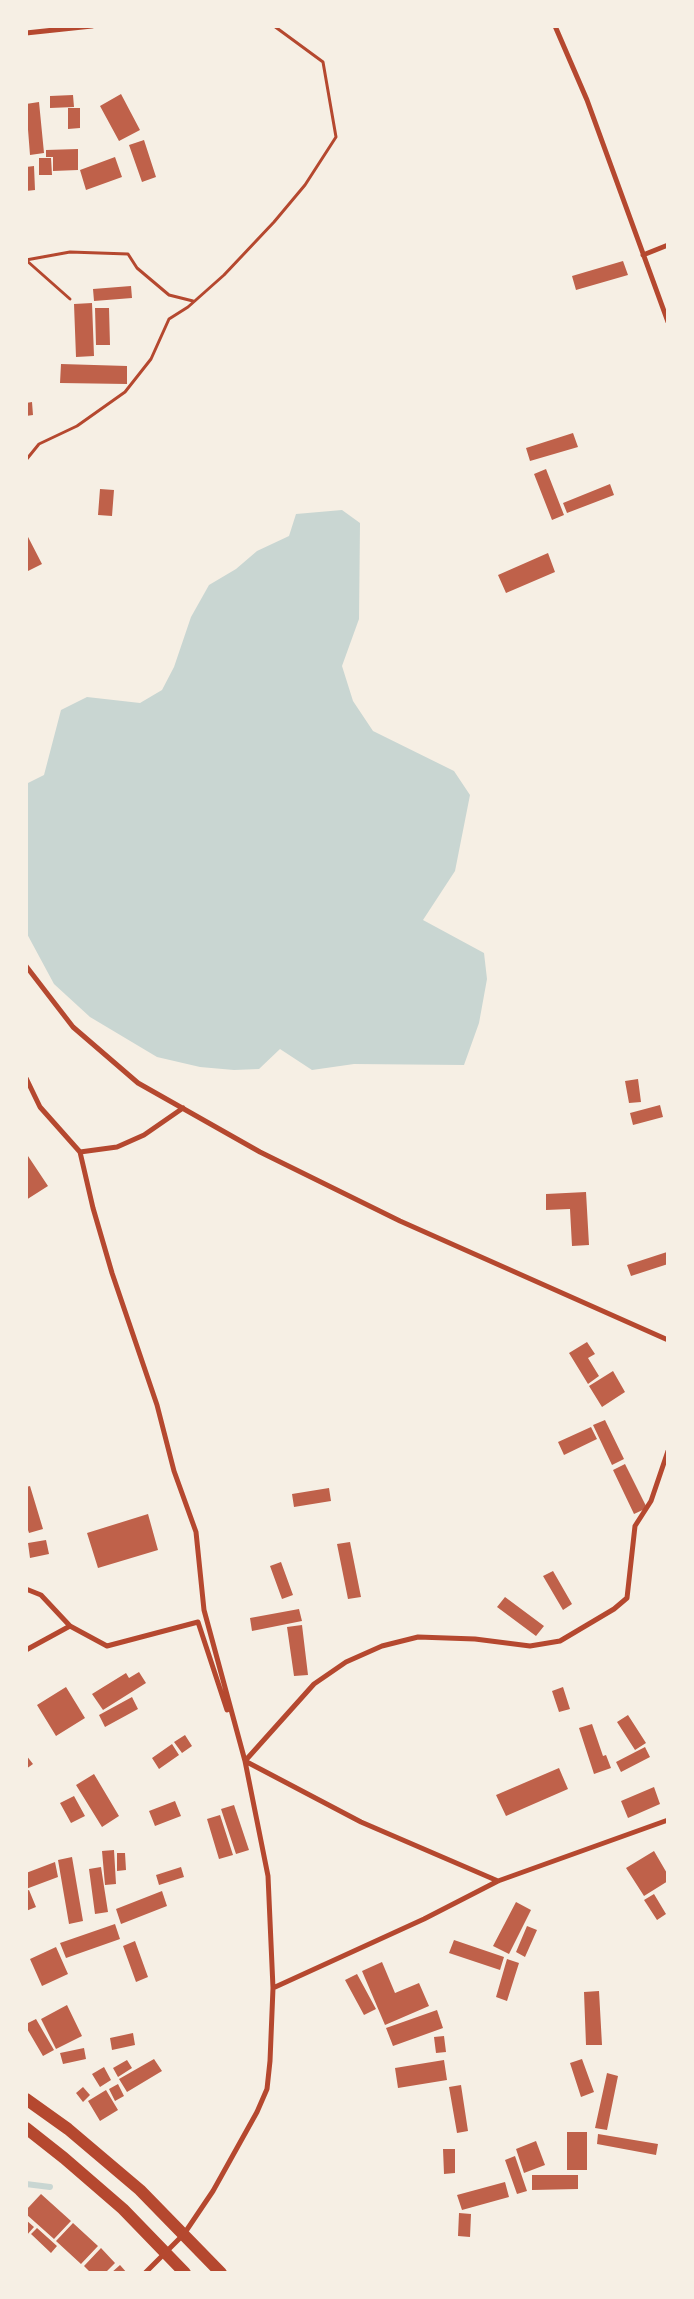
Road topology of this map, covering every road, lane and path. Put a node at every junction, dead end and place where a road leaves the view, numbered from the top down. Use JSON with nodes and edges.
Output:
{"nodes":[{"id":1,"x":92,"y":26,"type":"edge"},
{"id":2,"x":274,"y":26,"type":"edge"},
{"id":3,"x":555,"y":26,"type":"edge"},
{"id":4,"x":26,"y":33,"type":"edge"},
{"id":5,"x":668,"y":245,"type":"edge"},
{"id":6,"x":643,"y":255,"type":"junction"},
{"id":7,"x":26,"y":260,"type":"edge"},
{"id":8,"x":70,"y":299,"type":"dead end"},
{"id":9,"x":194,"y":301,"type":"junction"},
{"id":10,"x":668,"y":322,"type":"edge"},
{"id":11,"x":26,"y":460,"type":"edge"},
{"id":12,"x":26,"y":966,"type":"edge"},
{"id":13,"x":26,"y":1078,"type":"edge"},
{"id":14,"x":183,"y":1108,"type":"junction"},
{"id":15,"x":80,"y":1152,"type":"junction"},
{"id":16,"x":668,"y":1340,"type":"edge"},
{"id":17,"x":668,"y":1452,"type":"edge"},
{"id":18,"x":26,"y":1589,"type":"edge"},
{"id":19,"x":70,"y":1626,"type":"junction"},
{"id":20,"x":26,"y":1650,"type":"edge"},
{"id":21,"x":245,"y":1761,"type":"junction"},
{"id":22,"x":668,"y":1820,"type":"edge"},
{"id":23,"x":498,"y":1880,"type":"junction"},
{"id":24,"x":273,"y":1988,"type":"junction"},
{"id":25,"x":26,"y":2099,"type":"edge"},
{"id":26,"x":26,"y":2128,"type":"edge"},
{"id":27,"x":184,"y":2234,"type":"junction"},
{"id":28,"x":166,"y":2252,"type":"junction"},
{"id":29,"x":144,"y":2273,"type":"edge"},
{"id":30,"x":185,"y":2273,"type":"edge"},
{"id":31,"x":221,"y":2273,"type":"edge"}],
"edges":[{"from":1,"to":4,"type":"street"},
{"from":2,"to":9,"type":"path"},
{"from":3,"to":6,"type":"street"},
{"from":5,"to":6,"type":"street"},
{"from":6,"to":10,"type":"street"},
{"from":7,"to":8,"type":"path"},
{"from":7,"to":9,"type":"path"},
{"from":9,"to":11,"type":"path"},
{"from":12,"to":14,"type":"street"},
{"from":13,"to":15,"type":"street"},
{"from":14,"to":15,"type":"street"},
{"from":14,"to":16,"type":"street"},
{"from":15,"to":21,"type":"street"},
{"from":17,"to":21,"type":"street"},
{"from":18,"to":19,"type":"street"},
{"from":19,"to":20,"type":"street"},
{"from":19,"to":21,"type":"street"},
{"from":21,"to":23,"type":"street"},
{"from":21,"to":24,"type":"street"},
{"from":22,"to":23,"type":"street"},
{"from":23,"to":24,"type":"street"},
{"from":24,"to":27,"type":"street"},
{"from":25,"to":27,"type":"main road"},
{"from":26,"to":28,"type":"main road"},
{"from":27,"to":28,"type":"street"},
{"from":27,"to":31,"type":"main road"},
{"from":28,"to":29,"type":"street"},
{"from":28,"to":30,"type":"main road"}]}
